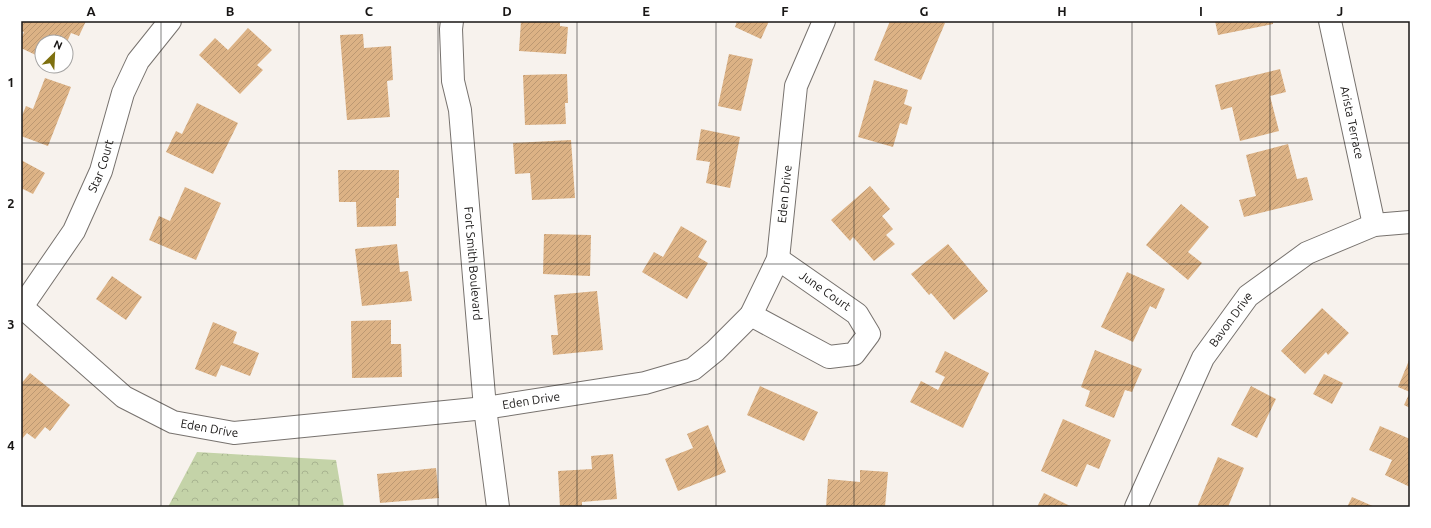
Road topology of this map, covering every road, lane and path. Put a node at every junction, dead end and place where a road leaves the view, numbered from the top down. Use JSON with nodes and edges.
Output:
{"nodes":[{"id":1,"x":170,"y":21,"type":"edge"},
{"id":2,"x":452,"y":21,"type":"edge"},
{"id":3,"x":824,"y":21,"type":"edge"},
{"id":4,"x":1330,"y":21,"type":"edge"},
{"id":5,"x":1410,"y":222,"type":"edge"},
{"id":6,"x":1374,"y":225,"type":"junction"},
{"id":7,"x":778,"y":259,"type":"junction"},
{"id":8,"x":21,"y":307,"type":"edge"},
{"id":9,"x":751,"y":315,"type":"junction"},
{"id":10,"x":486,"y":408,"type":"junction"},
{"id":11,"x":498,"y":507,"type":"edge"},
{"id":12,"x":1136,"y":507,"type":"edge"}],
"edges":[{"from":1,"to":8,"type":"street","name":"Star Court"},
{"from":2,"to":10,"type":"street","name":"Fort Smith Boulevard"},
{"from":3,"to":7,"type":"street","name":"Eden Drive"},
{"from":4,"to":6,"type":"street","name":"Arista Terrace"},
{"from":5,"to":6,"type":"street","name":"Bavon Drive"},
{"from":6,"to":12,"type":"street","name":"Bavon Drive"},
{"from":7,"to":9,"type":"street","name":"Eden Drive"},
{"from":7,"to":9,"type":"street","name":"June Court"},
{"from":8,"to":10,"type":"street","name":"Eden Drive"},
{"from":9,"to":10,"type":"street","name":"Eden Drive"},
{"from":10,"to":11,"type":"street","name":"Fort Smith Boulevard"}]}
